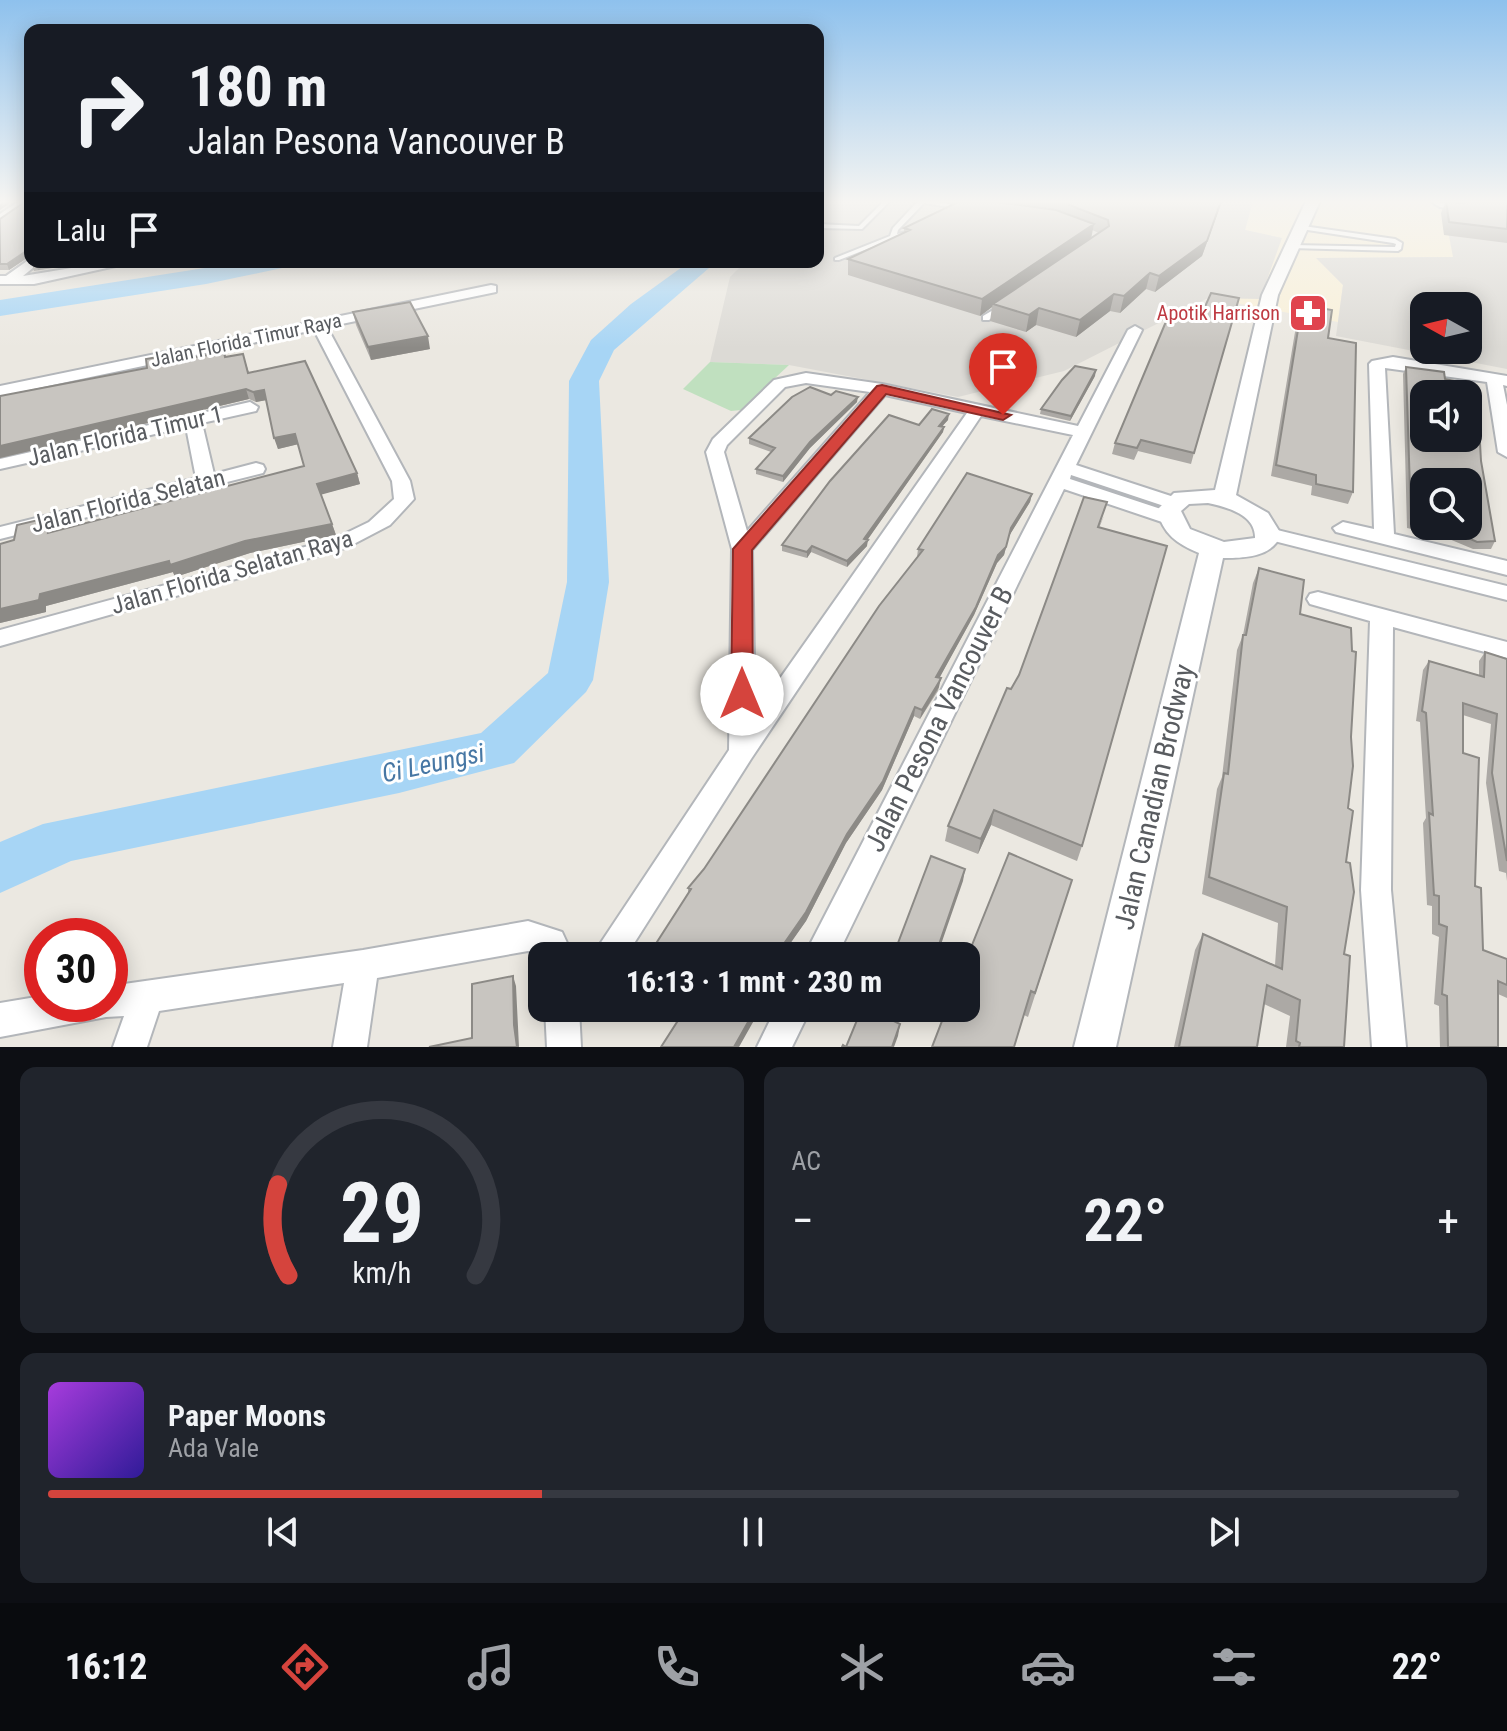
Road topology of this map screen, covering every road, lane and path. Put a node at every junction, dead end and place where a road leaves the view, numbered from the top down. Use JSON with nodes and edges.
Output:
{"nodes":[{"id":1,"x":860,"y":250,"type":"edge"},
{"id":2,"x":1292,"y":250,"type":"edge"},
{"id":3,"x":837,"y":259,"type":"dead end"},
{"id":4,"x":24,"y":268,"type":"edge"},
{"id":5,"x":88,"y":268,"type":"edge"},
{"id":6,"x":5,"y":280,"type":"edge"},
{"id":7,"x":491,"y":289,"type":"dead end"},
{"id":8,"x":1012,"y":300,"type":"edge"},
{"id":9,"x":986,"y":318,"type":"edge"},
{"id":10,"x":319,"y":325,"type":"junction"},
{"id":11,"x":1135,"y":330,"type":"dead end"},
{"id":12,"x":1500,"y":380,"type":"edge"},
{"id":13,"x":882,"y":389,"type":"junction"},
{"id":14,"x":0,"y":391,"type":"edge"},
{"id":15,"x":250,"y":407,"type":"dead end"},
{"id":16,"x":977,"y":410,"type":"junction"},
{"id":17,"x":193,"y":420,"type":"junction"},
{"id":18,"x":1082,"y":432,"type":"junction"},
{"id":19,"x":1507,"y":452,"type":"edge"},
{"id":20,"x":0,"y":464,"type":"edge"},
{"id":21,"x":256,"y":469,"type":"dead end"},
{"id":22,"x":1062,"y":474,"type":"junction"},
{"id":23,"x":206,"y":482,"type":"junction"},
{"id":24,"x":1224,"y":499,"type":"junction"},
{"id":25,"x":1171,"y":511,"type":"junction"},
{"id":26,"x":1343,"y":528,"type":"dead end"},
{"id":27,"x":0,"y":533,"type":"edge"},
{"id":28,"x":1269,"y":534,"type":"junction"},
{"id":29,"x":1384,"y":539,"type":"junction"},
{"id":30,"x":1213,"y":548,"type":"junction"},
{"id":31,"x":742,"y":549,"type":"junction"},
{"id":32,"x":1507,"y":568,"type":"edge"},
{"id":33,"x":1507,"y":593,"type":"edge"},
{"id":34,"x":1318,"y":599,"type":"dead end"},
{"id":35,"x":1382,"y":614,"type":"junction"},
{"id":36,"x":0,"y":638,"type":"edge"},
{"id":37,"x":1507,"y":650,"type":"edge"},
{"id":38,"x":742,"y":752,"type":"junction"},
{"id":39,"x":551,"y":942,"type":"edge"},
{"id":40,"x":617,"y":942,"type":"edge"},
{"id":41,"x":827,"y":942,"type":"edge"},
{"id":42,"x":363,"y":965,"type":"junction"},
{"id":43,"x":148,"y":995,"type":"junction"},
{"id":44,"x":128,"y":999,"type":"edge"},
{"id":45,"x":24,"y":1016,"type":"edge"},
{"id":46,"x":0,"y":1020,"type":"edge"},
{"id":47,"x":787,"y":1022,"type":"edge"},
{"id":48,"x":130,"y":1047,"type":"edge"},
{"id":49,"x":350,"y":1047,"type":"edge"},
{"id":50,"x":774,"y":1047,"type":"edge"},
{"id":51,"x":1095,"y":1047,"type":"edge"},
{"id":52,"x":1389,"y":1047,"type":"edge"}],
"edges":[{"from":1,"to":3,"type":"lane"},
{"from":2,"to":24,"type":"street"},
{"from":4,"to":6,"type":"street"},
{"from":5,"to":6,"type":"street"},
{"from":7,"to":10,"type":"street","name":"Jalan Florida Timur Raya"},
{"from":8,"to":9,"type":"lane"},
{"from":10,"to":14,"type":"street","name":"Jalan Florida Timur Raya"},
{"from":10,"to":36,"type":"street","name":"Jalan Florida Selatan Raya"},
{"from":11,"to":18,"type":"street","name":"Jalan Pesona Vancouver B"},
{"from":12,"to":19,"type":"street"},
{"from":12,"to":29,"type":"street"},
{"from":13,"to":16,"type":"street"},
{"from":13,"to":31,"type":"street"},
{"from":13,"to":31,"type":"street"},
{"from":15,"to":17,"type":"street","name":"Jalan Florida Timur 1"},
{"from":16,"to":18,"type":"street"},
{"from":16,"to":38,"type":"street"},
{"from":17,"to":20,"type":"street","name":"Jalan Florida Timur 1"},
{"from":17,"to":23,"type":"street"},
{"from":18,"to":22,"type":"street","name":"Jalan Pesona Vancouver B"},
{"from":21,"to":23,"type":"street","name":"Jalan Florida Selatan"},
{"from":22,"to":25,"type":"street"},
{"from":22,"to":41,"type":"street","name":"Jalan Pesona Vancouver B"},
{"from":23,"to":27,"type":"street","name":"Jalan Florida Selatan"},
{"from":24,"to":25,"type":"street"},
{"from":24,"to":28,"type":"street"},
{"from":25,"to":30,"type":"street"},
{"from":26,"to":29,"type":"street"},
{"from":28,"to":30,"type":"street"},
{"from":28,"to":33,"type":"street"},
{"from":29,"to":32,"type":"street"},
{"from":30,"to":51,"type":"street","name":"Jalan Canadian Brodway"},
{"from":31,"to":38,"type":"street"},
{"from":34,"to":35,"type":"street"},
{"from":35,"to":37,"type":"street"},
{"from":35,"to":52,"type":"street"},
{"from":38,"to":40,"type":"street"},
{"from":39,"to":42,"type":"street"},
{"from":42,"to":43,"type":"street"},
{"from":42,"to":49,"type":"street"},
{"from":43,"to":44,"type":"street"},
{"from":43,"to":48,"type":"street"},
{"from":45,"to":46,"type":"street"},
{"from":47,"to":50,"type":"street"}]}
